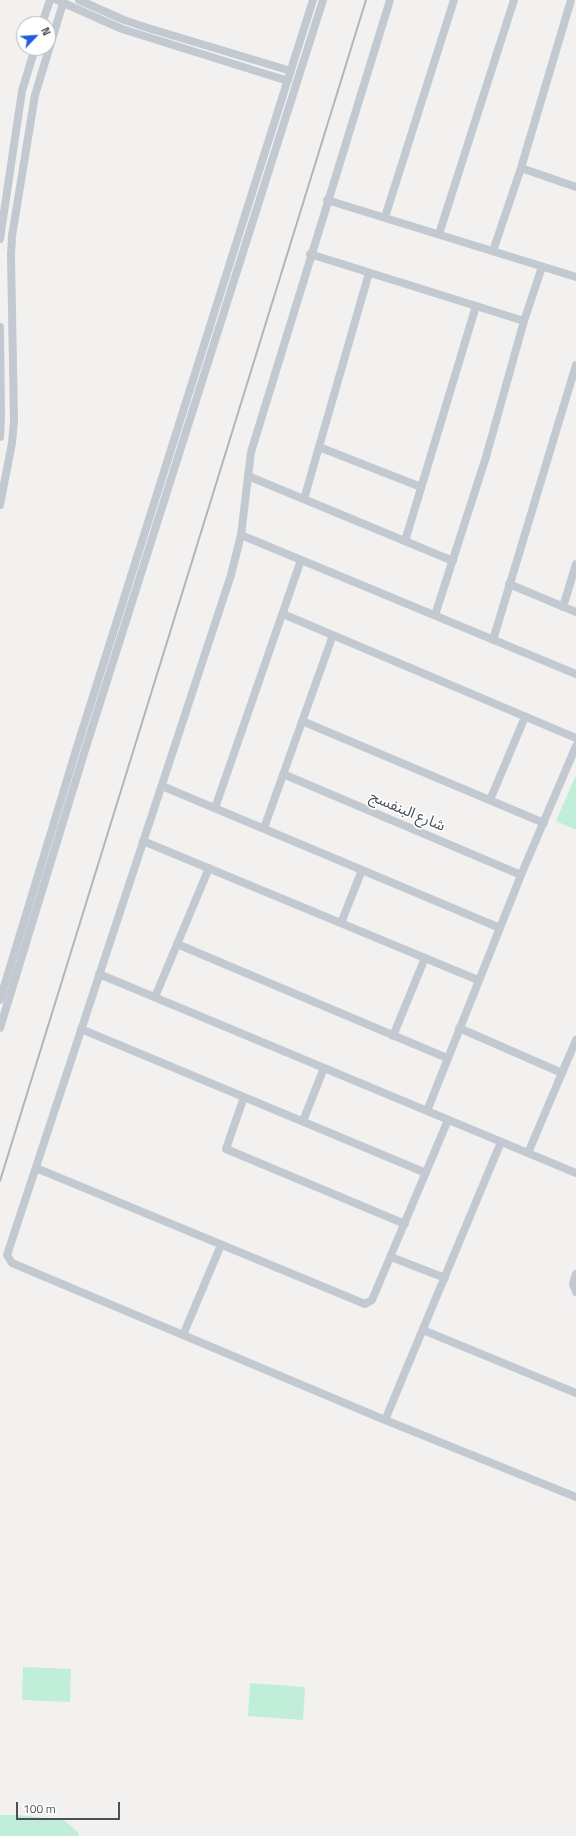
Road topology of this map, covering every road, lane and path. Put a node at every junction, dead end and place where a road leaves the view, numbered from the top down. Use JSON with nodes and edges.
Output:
{"nodes":[{"id":1,"x":50,"y":0,"type":"edge"},
{"id":2,"x":79,"y":0,"type":"edge"},
{"id":3,"x":313,"y":0,"type":"edge"},
{"id":4,"x":323,"y":0,"type":"edge"},
{"id":5,"x":390,"y":0,"type":"edge"},
{"id":6,"x":454,"y":0,"type":"edge"},
{"id":7,"x":514,"y":0,"type":"edge"},
{"id":8,"x":571,"y":0,"type":"edge"},
{"id":9,"x":61,"y":1,"type":"edge"},
{"id":10,"x":45,"y":16,"type":"edge"},
{"id":11,"x":33,"y":56,"type":"edge"},
{"id":12,"x":292,"y":67,"type":"junction"},
{"id":13,"x":303,"y":67,"type":"junction"},
{"id":14,"x":288,"y":81,"type":"junction"},
{"id":15,"x":521,"y":168,"type":"junction"},
{"id":16,"x":576,"y":187,"type":"edge"},
{"id":17,"x":327,"y":200,"type":"junction"},
{"id":18,"x":385,"y":217,"type":"junction"},
{"id":19,"x":439,"y":234,"type":"junction"},
{"id":20,"x":0,"y":239,"type":"edge"},
{"id":21,"x":493,"y":251,"type":"junction"},
{"id":22,"x":310,"y":254,"type":"junction"},
{"id":23,"x":542,"y":267,"type":"junction"},
{"id":24,"x":369,"y":272,"type":"junction"},
{"id":25,"x":576,"y":277,"type":"edge"},
{"id":26,"x":476,"y":306,"type":"junction"},
{"id":27,"x":524,"y":321,"type":"junction"},
{"id":28,"x":0,"y":327,"type":"edge"},
{"id":29,"x":576,"y":365,"type":"edge"},
{"id":30,"x":0,"y":437,"type":"edge"},
{"id":31,"x":319,"y":447,"type":"junction"},
{"id":32,"x":248,"y":476,"type":"junction"},
{"id":33,"x":421,"y":487,"type":"junction"},
{"id":34,"x":304,"y":499,"type":"junction"},
{"id":35,"x":0,"y":502,"type":"edge"},
{"id":36,"x":241,"y":535,"type":"junction"},
{"id":37,"x":405,"y":541,"type":"junction"},
{"id":38,"x":301,"y":560,"type":"junction"},
{"id":39,"x":453,"y":561,"type":"junction"},
{"id":40,"x":576,"y":564,"type":"edge"},
{"id":41,"x":509,"y":584,"type":"junction"},
{"id":42,"x":563,"y":607,"type":"junction"},
{"id":43,"x":576,"y":612,"type":"edge"},
{"id":44,"x":282,"y":614,"type":"junction"},
{"id":45,"x":435,"y":616,"type":"junction"},
{"id":46,"x":333,"y":635,"type":"junction"},
{"id":47,"x":493,"y":640,"type":"junction"},
{"id":48,"x":576,"y":674,"type":"edge"},
{"id":49,"x":525,"y":717,"type":"junction"},
{"id":50,"x":302,"y":721,"type":"junction"},
{"id":51,"x":576,"y":738,"type":"edge"},
{"id":52,"x":576,"y":746,"type":"edge"},
{"id":53,"x":573,"y":761,"type":"edge"},
{"id":54,"x":282,"y":774,"type":"junction"},
{"id":55,"x":162,"y":786,"type":"junction"},
{"id":56,"x":490,"y":800,"type":"junction"},
{"id":57,"x":215,"y":808,"type":"junction"},
{"id":58,"x":544,"y":823,"type":"junction"},
{"id":59,"x":264,"y":828,"type":"junction"},
{"id":60,"x":143,"y":841,"type":"junction"},
{"id":61,"x":209,"y":868,"type":"junction"},
{"id":62,"x":362,"y":870,"type":"junction"},
{"id":63,"x":521,"y":875,"type":"junction"},
{"id":64,"x":341,"y":923,"type":"junction"},
{"id":65,"x":500,"y":928,"type":"junction"},
{"id":66,"x":178,"y":944,"type":"junction"},
{"id":67,"x":425,"y":958,"type":"junction"},
{"id":68,"x":99,"y":974,"type":"junction"},
{"id":69,"x":478,"y":980,"type":"junction"},
{"id":70,"x":155,"y":998,"type":"junction"},
{"id":71,"x":0,"y":1000,"type":"edge"},
{"id":72,"x":0,"y":1028,"type":"edge"},
{"id":73,"x":459,"y":1028,"type":"junction"},
{"id":74,"x":81,"y":1029,"type":"junction"},
{"id":75,"x":393,"y":1036,"type":"junction"},
{"id":76,"x":576,"y":1040,"type":"edge"},
{"id":77,"x":447,"y":1058,"type":"junction"},
{"id":78,"x":324,"y":1068,"type":"junction"},
{"id":79,"x":562,"y":1073,"type":"junction"},
{"id":80,"x":244,"y":1097,"type":"junction"},
{"id":81,"x":426,"y":1111,"type":"junction"},
{"id":82,"x":448,"y":1120,"type":"junction"},
{"id":83,"x":303,"y":1121,"type":"junction"},
{"id":84,"x":501,"y":1142,"type":"junction"},
{"id":85,"x":528,"y":1153,"type":"junction"},
{"id":86,"x":36,"y":1168,"type":"junction"},
{"id":87,"x":426,"y":1173,"type":"junction"},
{"id":88,"x":576,"y":1173,"type":"edge"},
{"id":89,"x":405,"y":1224,"type":"junction"},
{"id":90,"x":221,"y":1245,"type":"junction"},
{"id":91,"x":391,"y":1257,"type":"junction"},
{"id":92,"x":576,"y":1274,"type":"edge"},
{"id":93,"x":445,"y":1278,"type":"junction"},
{"id":94,"x":576,"y":1292,"type":"edge"},
{"id":95,"x":423,"y":1330,"type":"junction"},
{"id":96,"x":183,"y":1335,"type":"junction"},
{"id":97,"x":576,"y":1393,"type":"edge"},
{"id":98,"x":385,"y":1420,"type":"junction"},
{"id":99,"x":576,"y":1497,"type":"edge"}],
"edges":[{"from":1,"to":10,"type":"street"},
{"from":2,"to":12,"type":"street"},
{"from":3,"to":12,"type":"street"},
{"from":4,"to":13,"type":"street"},
{"from":5,"to":17,"type":"street"},
{"from":6,"to":18,"type":"street"},
{"from":7,"to":19,"type":"street"},
{"from":8,"to":15,"type":"street"},
{"from":9,"to":14,"type":"street"},
{"from":9,"to":35,"type":"street"},
{"from":11,"to":20,"type":"street"},
{"from":12,"to":13,"type":"street"},
{"from":12,"to":14,"type":"street"},
{"from":13,"to":72,"type":"street"},
{"from":14,"to":71,"type":"street"},
{"from":15,"to":16,"type":"street"},
{"from":15,"to":21,"type":"street"},
{"from":17,"to":18,"type":"street"},
{"from":17,"to":22,"type":"street"},
{"from":18,"to":19,"type":"street"},
{"from":19,"to":21,"type":"street"},
{"from":21,"to":23,"type":"street"},
{"from":22,"to":24,"type":"street"},
{"from":22,"to":32,"type":"street"},
{"from":23,"to":25,"type":"street"},
{"from":23,"to":27,"type":"street"},
{"from":24,"to":26,"type":"street"},
{"from":24,"to":31,"type":"street"},
{"from":26,"to":27,"type":"street"},
{"from":26,"to":33,"type":"street"},
{"from":27,"to":39,"type":"street"},
{"from":28,"to":30,"type":"street"},
{"from":29,"to":41,"type":"street"},
{"from":31,"to":33,"type":"street"},
{"from":31,"to":34,"type":"street"},
{"from":32,"to":34,"type":"street"},
{"from":32,"to":36,"type":"street"},
{"from":33,"to":37,"type":"street"},
{"from":34,"to":37,"type":"street"},
{"from":36,"to":38,"type":"street"},
{"from":36,"to":55,"type":"street"},
{"from":37,"to":39,"type":"street"},
{"from":38,"to":44,"type":"street"},
{"from":38,"to":45,"type":"street"},
{"from":39,"to":45,"type":"street"},
{"from":40,"to":42,"type":"street"},
{"from":41,"to":42,"type":"street"},
{"from":41,"to":47,"type":"street"},
{"from":42,"to":43,"type":"street"},
{"from":44,"to":46,"type":"street"},
{"from":44,"to":57,"type":"street"},
{"from":45,"to":47,"type":"street"},
{"from":46,"to":49,"type":"street"},
{"from":46,"to":50,"type":"street"},
{"from":47,"to":48,"type":"street"},
{"from":49,"to":51,"type":"street"},
{"from":49,"to":56,"type":"street"},
{"from":50,"to":54,"type":"street"},
{"from":50,"to":56,"type":"street"},
{"from":52,"to":53,"type":"street"},
{"from":53,"to":58,"type":"street"},
{"from":54,"to":59,"type":"street"},
{"from":54,"to":63,"type":"street","name":"شارع البنفسج"},
{"from":55,"to":57,"type":"street"},
{"from":55,"to":60,"type":"street"},
{"from":56,"to":58,"type":"street"},
{"from":57,"to":59,"type":"street"},
{"from":58,"to":63,"type":"street"},
{"from":59,"to":62,"type":"street"},
{"from":60,"to":61,"type":"street"},
{"from":60,"to":68,"type":"street"},
{"from":61,"to":64,"type":"street"},
{"from":61,"to":66,"type":"street"},
{"from":62,"to":64,"type":"street"},
{"from":62,"to":65,"type":"street"},
{"from":63,"to":65,"type":"street"},
{"from":64,"to":67,"type":"street"},
{"from":65,"to":69,"type":"street"},
{"from":66,"to":70,"type":"street"},
{"from":66,"to":75,"type":"street"},
{"from":67,"to":69,"type":"street"},
{"from":67,"to":75,"type":"street"},
{"from":68,"to":70,"type":"street"},
{"from":68,"to":74,"type":"street"},
{"from":69,"to":73,"type":"street"},
{"from":70,"to":78,"type":"street"},
{"from":73,"to":77,"type":"street"},
{"from":73,"to":79,"type":"street"},
{"from":74,"to":80,"type":"street"},
{"from":74,"to":86,"type":"street"},
{"from":75,"to":77,"type":"street"},
{"from":76,"to":79,"type":"street"},
{"from":77,"to":81,"type":"street"},
{"from":78,"to":81,"type":"street"},
{"from":78,"to":83,"type":"street"},
{"from":79,"to":85,"type":"street"},
{"from":80,"to":83,"type":"street"},
{"from":80,"to":89,"type":"street"},
{"from":81,"to":82,"type":"street"},
{"from":82,"to":84,"type":"street"},
{"from":82,"to":87,"type":"street"},
{"from":83,"to":87,"type":"street"},
{"from":84,"to":85,"type":"street"},
{"from":84,"to":93,"type":"street"},
{"from":85,"to":88,"type":"street"},
{"from":86,"to":90,"type":"street"},
{"from":86,"to":96,"type":"street"},
{"from":87,"to":89,"type":"street"},
{"from":89,"to":91,"type":"street"},
{"from":90,"to":91,"type":"street"},
{"from":90,"to":96,"type":"street"},
{"from":91,"to":93,"type":"street"},
{"from":92,"to":94,"type":"street"},
{"from":93,"to":95,"type":"street"},
{"from":95,"to":97,"type":"street"},
{"from":95,"to":98,"type":"street"},
{"from":96,"to":98,"type":"street"},
{"from":98,"to":99,"type":"street"}]}
